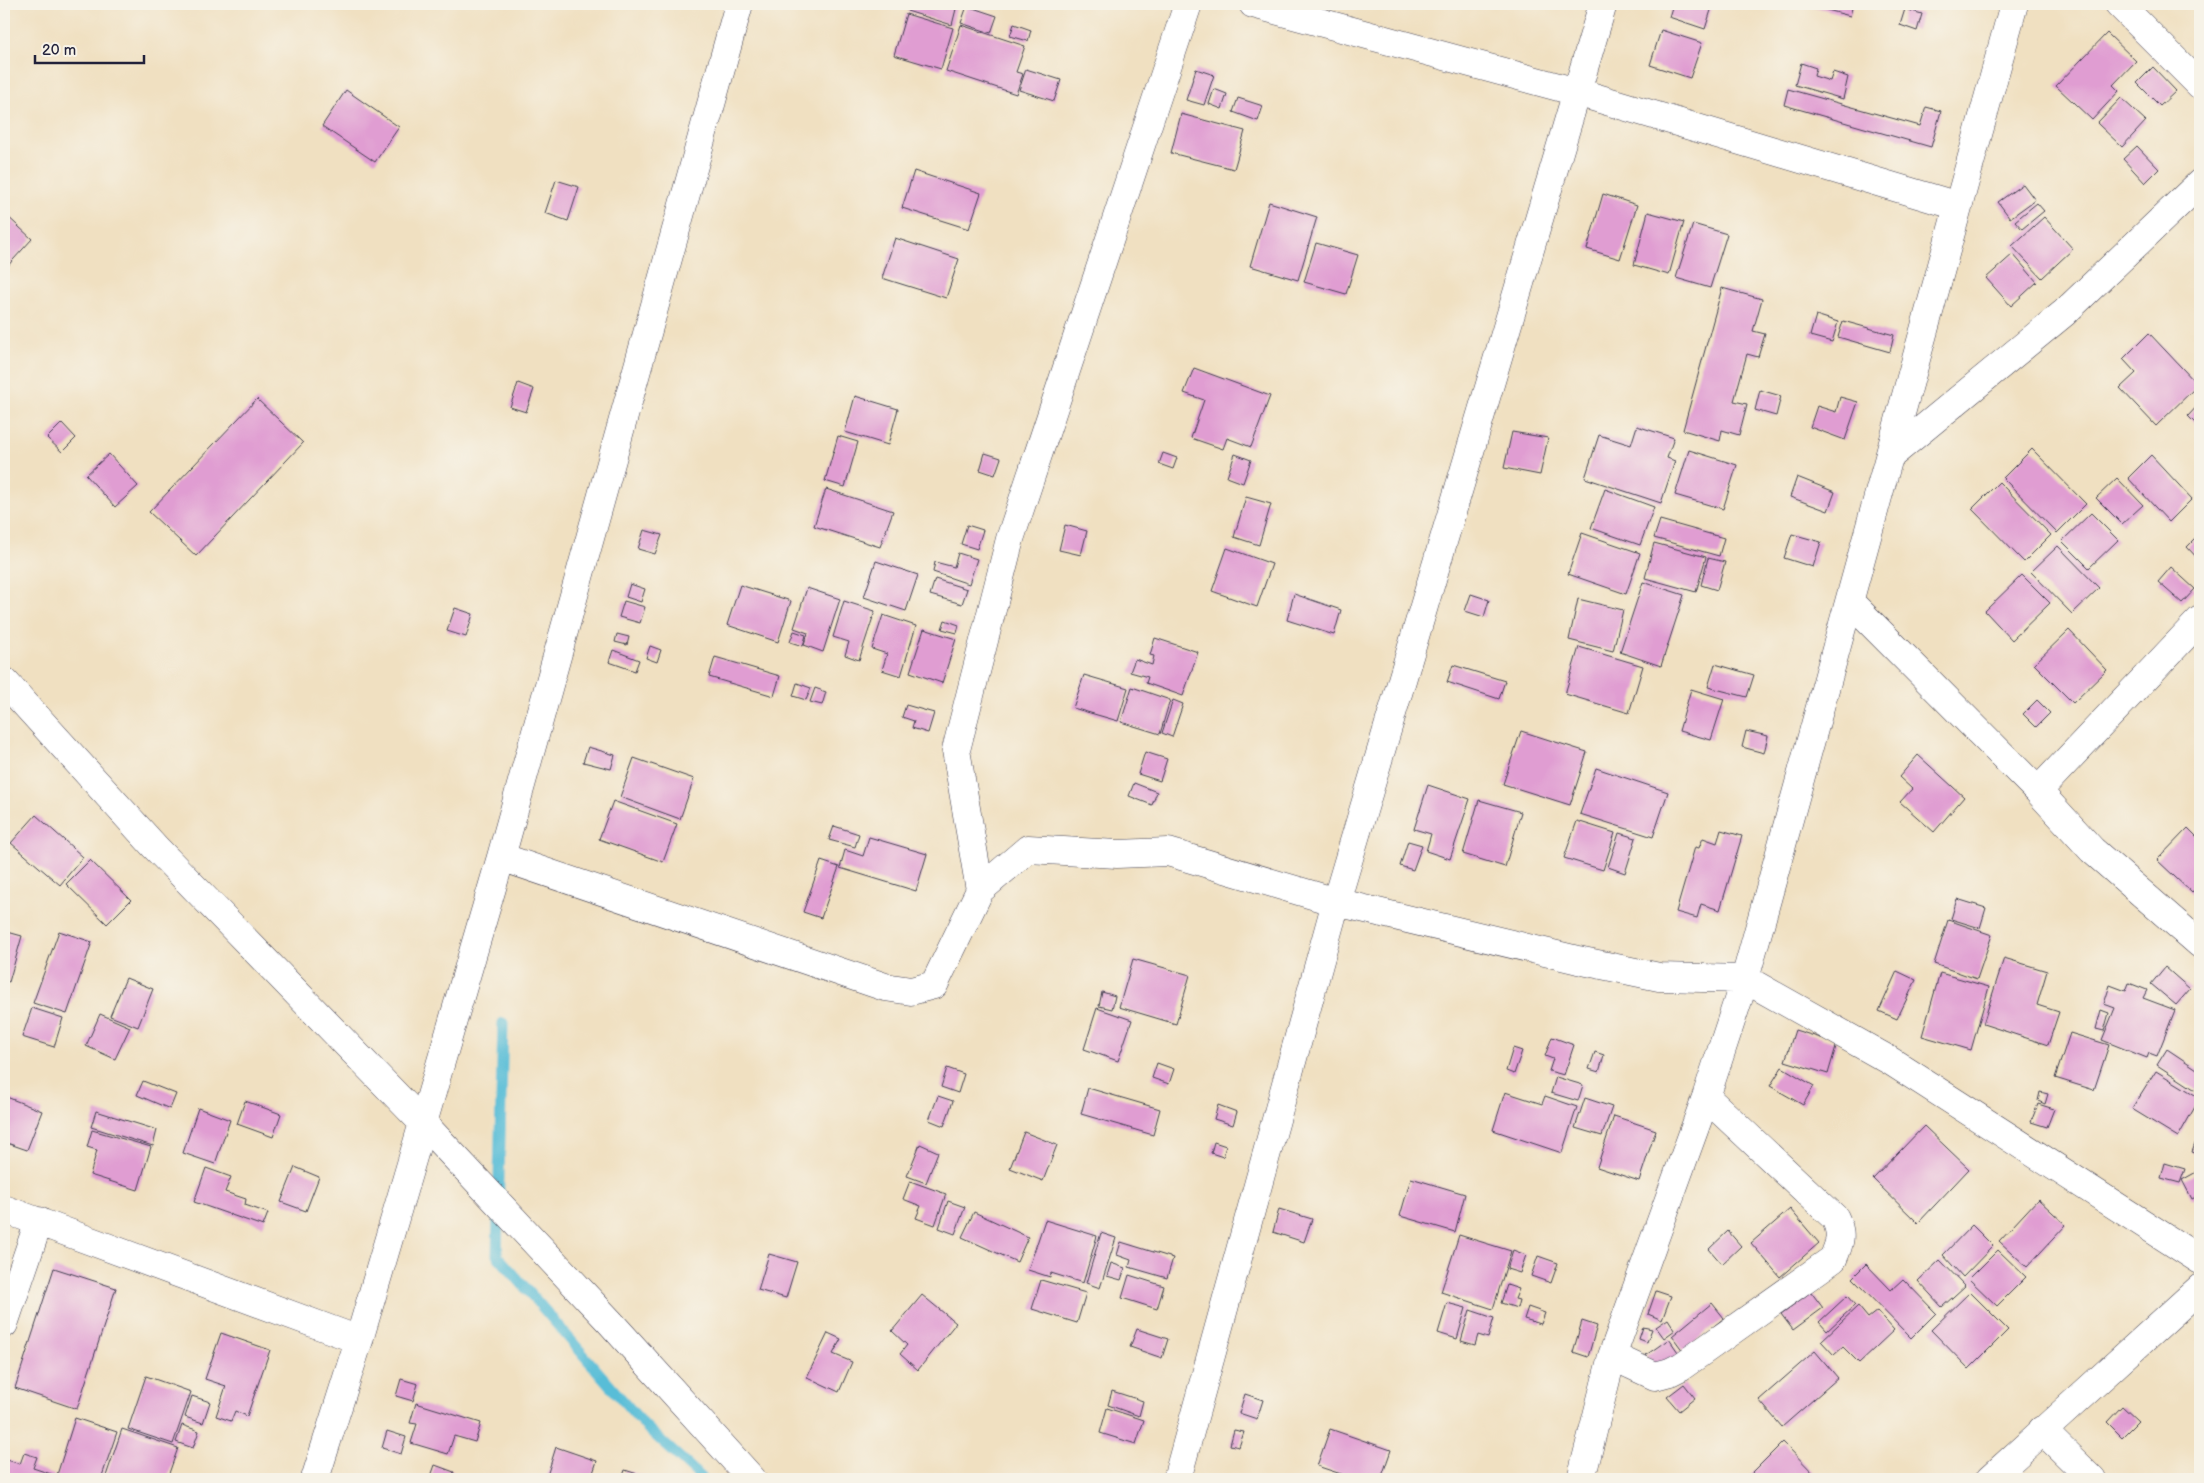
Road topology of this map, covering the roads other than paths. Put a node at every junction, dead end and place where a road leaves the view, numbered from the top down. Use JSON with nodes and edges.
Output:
{"nodes":[{"id":1,"x":739,"y":4,"type":"edge"},
{"id":2,"x":1188,"y":4,"type":"edge"},
{"id":3,"x":1254,"y":4,"type":"edge"},
{"id":4,"x":1603,"y":4,"type":"edge"},
{"id":5,"x":2014,"y":4,"type":"edge"},
{"id":6,"x":2118,"y":4,"type":"edge"},
{"id":7,"x":2200,"y":85,"type":"edge"},
{"id":8,"x":1577,"y":92,"type":"junction"},
{"id":9,"x":2200,"y":183,"type":"edge"},
{"id":10,"x":1958,"y":206,"type":"junction"},
{"id":11,"x":1890,"y":456,"type":"junction"},
{"id":12,"x":1850,"y":602,"type":"junction"},
{"id":13,"x":2200,"y":620,"type":"edge"},
{"id":14,"x":4,"y":681,"type":"edge"},
{"id":15,"x":2038,"y":791,"type":"junction"},
{"id":16,"x":501,"y":857,"type":"junction"},
{"id":17,"x":980,"y":890,"type":"junction"},
{"id":18,"x":1336,"y":902,"type":"junction"},
{"id":19,"x":2200,"y":944,"type":"edge"},
{"id":20,"x":1745,"y":979,"type":"junction"},
{"id":21,"x":1706,"y":1097,"type":"junction"},
{"id":22,"x":423,"y":1123,"type":"junction"},
{"id":23,"x":4,"y":1209,"type":"edge"},
{"id":24,"x":39,"y":1222,"type":"junction"},
{"id":25,"x":2200,"y":1260,"type":"edge"},
{"id":26,"x":2200,"y":1288,"type":"edge"},
{"id":27,"x":4,"y":1324,"type":"edge"},
{"id":28,"x":359,"y":1340,"type":"junction"},
{"id":29,"x":1612,"y":1356,"type":"junction"},
{"id":30,"x":2042,"y":1430,"type":"junction"},
{"id":31,"x":315,"y":1479,"type":"edge"},
{"id":32,"x":752,"y":1479,"type":"edge"},
{"id":33,"x":1177,"y":1479,"type":"edge"},
{"id":34,"x":1581,"y":1479,"type":"edge"},
{"id":35,"x":1990,"y":1479,"type":"edge"},
{"id":36,"x":2092,"y":1479,"type":"edge"}],
"edges":[{"from":1,"to":16,"type":"street"},
{"from":2,"to":17,"type":"street"},
{"from":3,"to":8,"type":"street"},
{"from":4,"to":8,"type":"street"},
{"from":5,"to":10,"type":"street"},
{"from":6,"to":7,"type":"street"},
{"from":8,"to":10,"type":"street"},
{"from":8,"to":18,"type":"street"},
{"from":9,"to":11,"type":"street"},
{"from":10,"to":11,"type":"street"},
{"from":11,"to":12,"type":"street"},
{"from":12,"to":15,"type":"street"},
{"from":12,"to":20,"type":"street"},
{"from":13,"to":15,"type":"street"},
{"from":14,"to":22,"type":"street"},
{"from":15,"to":19,"type":"street"},
{"from":16,"to":17,"type":"street"},
{"from":16,"to":22,"type":"street"},
{"from":17,"to":18,"type":"street"},
{"from":18,"to":20,"type":"street"},
{"from":18,"to":33,"type":"street"},
{"from":20,"to":21,"type":"street"},
{"from":20,"to":25,"type":"street"},
{"from":21,"to":29,"type":"street"},
{"from":21,"to":29,"type":"street"},
{"from":22,"to":28,"type":"street"},
{"from":22,"to":32,"type":"street"},
{"from":23,"to":24,"type":"street"},
{"from":24,"to":27,"type":"street"},
{"from":24,"to":28,"type":"street"},
{"from":26,"to":30,"type":"street"},
{"from":28,"to":31,"type":"street"},
{"from":29,"to":34,"type":"street"},
{"from":30,"to":35,"type":"street"},
{"from":30,"to":36,"type":"street"}]}
